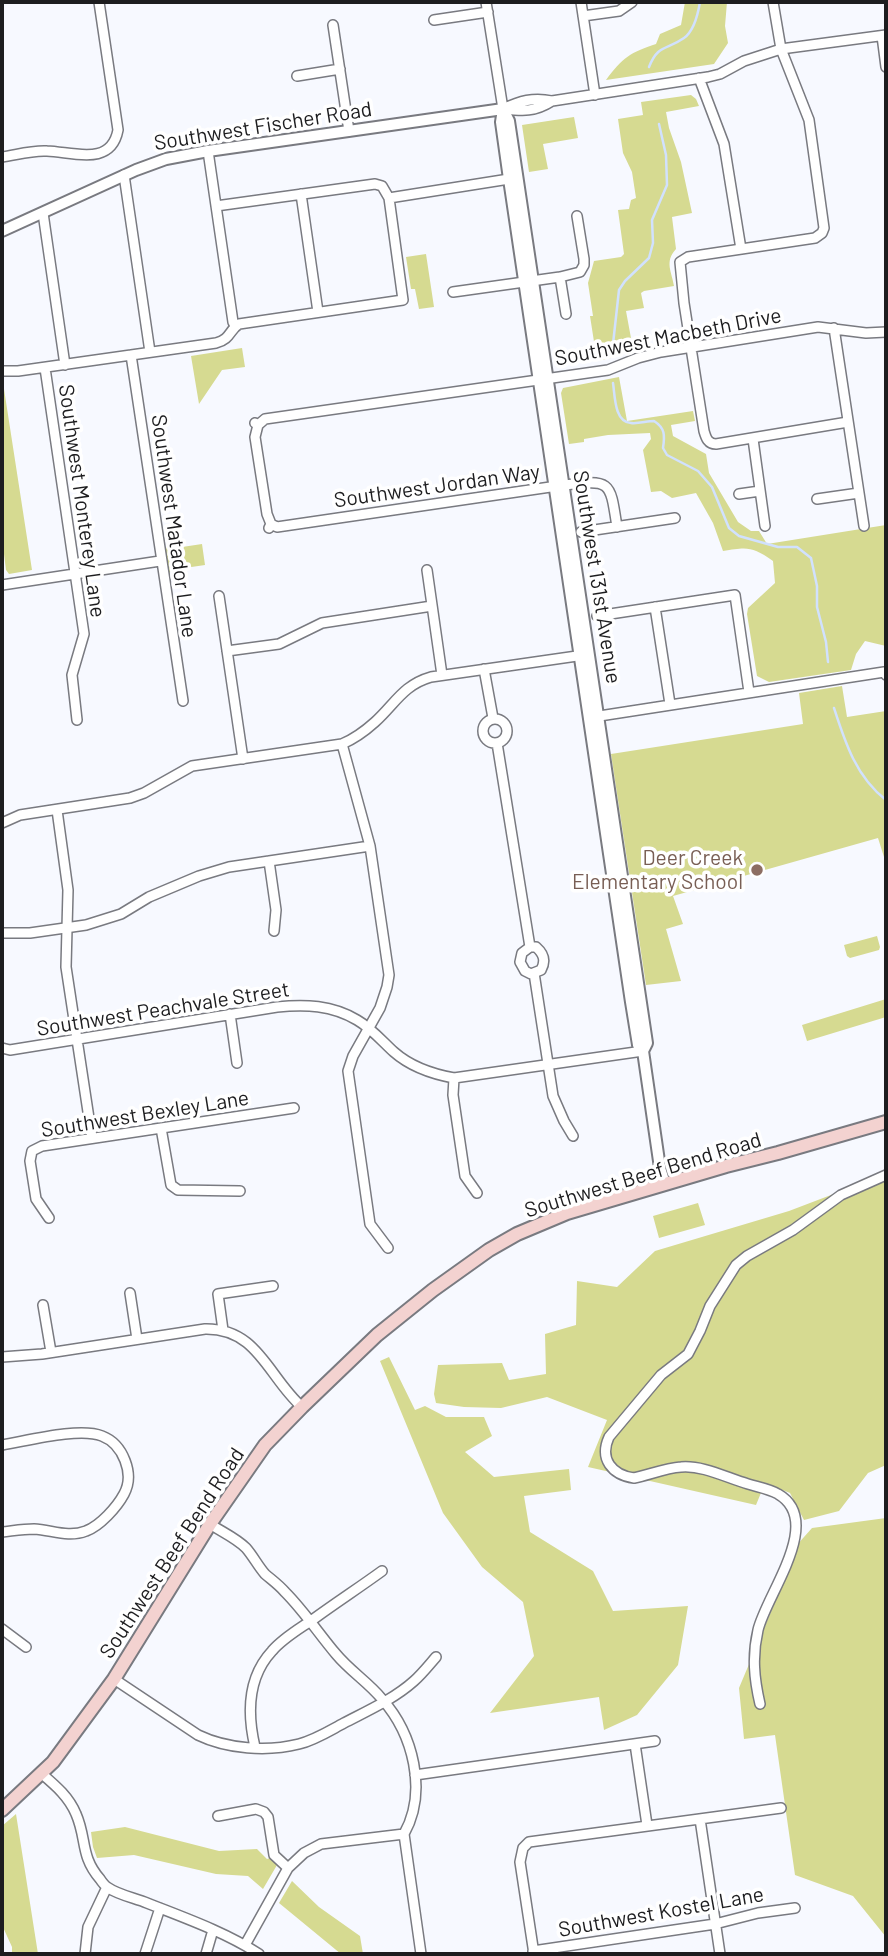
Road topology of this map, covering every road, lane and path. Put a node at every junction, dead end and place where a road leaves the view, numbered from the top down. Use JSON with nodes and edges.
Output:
{"nodes":[{"id":1,"x":99,"y":2,"type":"edge"},
{"id":2,"x":580,"y":2,"type":"edge"},
{"id":3,"x":632,"y":2,"type":"edge"},
{"id":4,"x":773,"y":2,"type":"edge"},
{"id":5,"x":487,"y":7,"type":"edge"},
{"id":6,"x":583,"y":16,"type":"junction"},
{"id":7,"x":434,"y":20,"type":"dead end"},
{"id":8,"x":333,"y":25,"type":"dead end"},
{"id":9,"x":884,"y":36,"type":"edge"},
{"id":10,"x":781,"y":49,"type":"junction"},
{"id":11,"x":886,"y":67,"type":"edge"},
{"id":12,"x":340,"y":69,"type":"junction"},
{"id":13,"x":298,"y":76,"type":"dead end"},
{"id":14,"x":699,"y":78,"type":"junction"},
{"id":15,"x":595,"y":94,"type":"junction"},
{"id":16,"x":503,"y":109,"type":"junction"},
{"id":17,"x":349,"y":131,"type":"junction"},
{"id":18,"x":208,"y":152,"type":"junction"},
{"id":19,"x":2,"y":157,"type":"edge"},
{"id":20,"x":124,"y":175,"type":"junction"},
{"id":21,"x":509,"y":179,"type":"junction"},
{"id":22,"x":301,"y":194,"type":"junction"},
{"id":23,"x":388,"y":198,"type":"junction"},
{"id":24,"x":216,"y":206,"type":"junction"},
{"id":25,"x":43,"y":213,"type":"junction"},
{"id":26,"x":578,"y":216,"type":"dead end"},
{"id":27,"x":2,"y":231,"type":"edge"},
{"id":28,"x":741,"y":249,"type":"junction"},
{"id":29,"x":559,"y":277,"type":"junction"},
{"id":30,"x":530,"y":282,"type":"junction"},
{"id":31,"x":453,"y":292,"type":"dead end"},
{"id":32,"x":318,"y":312,"type":"junction"},
{"id":33,"x":566,"y":314,"type":"dead end"},
{"id":34,"x":235,"y":326,"type":"junction"},
{"id":35,"x":834,"y":328,"type":"junction"},
{"id":36,"x":886,"y":332,"type":"edge"},
{"id":37,"x":691,"y":346,"type":"junction"},
{"id":38,"x":150,"y":352,"type":"junction"},
{"id":39,"x":131,"y":355,"type":"junction"},
{"id":40,"x":65,"y":365,"type":"junction"},
{"id":41,"x":45,"y":368,"type":"junction"},
{"id":42,"x":2,"y":371,"type":"edge"},
{"id":43,"x":544,"y":379,"type":"junction"},
{"id":44,"x":848,"y":422,"type":"junction"},
{"id":45,"x":753,"y":439,"type":"junction"},
{"id":46,"x":559,"y":485,"type":"junction"},
{"id":47,"x":760,"y":491,"type":"junction"},
{"id":48,"x":859,"y":493,"type":"junction"},
{"id":49,"x":739,"y":494,"type":"dead end"},
{"id":50,"x":817,"y":499,"type":"dead end"},
{"id":51,"x":675,"y":518,"type":"dead end"},
{"id":52,"x":765,"y":526,"type":"dead end"},
{"id":53,"x":864,"y":526,"type":"dead end"},
{"id":54,"x":617,"y":527,"type":"junction"},
{"id":55,"x":581,"y":532,"type":"dead end"},
{"id":56,"x":160,"y":561,"type":"junction"},
{"id":57,"x":427,"y":570,"type":"dead end"},
{"id":58,"x":75,"y":574,"type":"junction"},
{"id":59,"x":2,"y":585,"type":"edge"},
{"id":60,"x":219,"y":596,"type":"dead end"},
{"id":61,"x":432,"y":606,"type":"junction"},
{"id":62,"x":655,"y":607,"type":"junction"},
{"id":63,"x":597,"y":616,"type":"dead end"},
{"id":64,"x":227,"y":651,"type":"junction"},
{"id":65,"x":585,"y":655,"type":"junction"},
{"id":66,"x":484,"y":669,"type":"junction"},
{"id":67,"x":886,"y":670,"type":"edge"},
{"id":68,"x":442,"y":676,"type":"junction"},
{"id":69,"x":749,"y":692,"type":"junction"},
{"id":70,"x":183,"y":701,"type":"dead end"},
{"id":71,"x":670,"y":704,"type":"junction"},
{"id":72,"x":594,"y":717,"type":"junction"},
{"id":73,"x":493,"y":718,"type":"junction"},
{"id":74,"x":77,"y":720,"type":"dead end"},
{"id":75,"x":497,"y":743,"type":"junction"},
{"id":76,"x":342,"y":744,"type":"junction"},
{"id":77,"x":243,"y":759,"type":"junction"},
{"id":78,"x":57,"y":810,"type":"junction"},
{"id":79,"x":2,"y":823,"type":"edge"},
{"id":80,"x":370,"y":846,"type":"junction"},
{"id":81,"x":269,"y":860,"type":"junction"},
{"id":82,"x":66,"y":928,"type":"junction"},
{"id":83,"x":274,"y":931,"type":"dead end"},
{"id":84,"x":2,"y":933,"type":"edge"},
{"id":85,"x":530,"y":947,"type":"junction"},
{"id":86,"x":534,"y":973,"type":"junction"},
{"id":87,"x":230,"y":1014,"type":"junction"},
{"id":88,"x":369,"y":1028,"type":"junction"},
{"id":89,"x":77,"y":1040,"type":"junction"},
{"id":90,"x":2,"y":1048,"type":"edge"},
{"id":91,"x":643,"y":1051,"type":"junction"},
{"id":92,"x":237,"y":1063,"type":"dead end"},
{"id":93,"x":548,"y":1065,"type":"junction"},
{"id":94,"x":454,"y":1078,"type":"junction"},
{"id":95,"x":294,"y":1108,"type":"dead end"},
{"id":96,"x":886,"y":1122,"type":"edge"},
{"id":97,"x":161,"y":1128,"type":"junction"},
{"id":98,"x":573,"y":1136,"type":"dead end"},
{"id":99,"x":92,"y":1138,"type":"junction"},
{"id":100,"x":886,"y":1175,"type":"edge"},
{"id":101,"x":665,"y":1184,"type":"junction"},
{"id":102,"x":240,"y":1191,"type":"dead end"},
{"id":103,"x":477,"y":1193,"type":"dead end"},
{"id":104,"x":49,"y":1218,"type":"dead end"},
{"id":105,"x":388,"y":1248,"type":"dead end"},
{"id":106,"x":274,"y":1286,"type":"dead end"},
{"id":107,"x":130,"y":1293,"type":"dead end"},
{"id":108,"x":43,"y":1305,"type":"dead end"},
{"id":109,"x":223,"y":1330,"type":"junction"},
{"id":110,"x":137,"y":1339,"type":"junction"},
{"id":111,"x":51,"y":1352,"type":"junction"},
{"id":112,"x":2,"y":1357,"type":"edge"},
{"id":113,"x":302,"y":1407,"type":"junction"},
{"id":114,"x":2,"y":1445,"type":"edge"},
{"id":115,"x":210,"y":1524,"type":"junction"},
{"id":116,"x":2,"y":1532,"type":"edge"},
{"id":117,"x":382,"y":1571,"type":"dead end"},
{"id":118,"x":310,"y":1622,"type":"junction"},
{"id":119,"x":2,"y":1629,"type":"edge"},
{"id":120,"x":26,"y":1647,"type":"dead end"},
{"id":121,"x":436,"y":1657,"type":"dead end"},
{"id":122,"x":114,"y":1679,"type":"junction"},
{"id":123,"x":384,"y":1700,"type":"junction"},
{"id":124,"x":760,"y":1704,"type":"dead end"},
{"id":125,"x":655,"y":1741,"type":"dead end"},
{"id":126,"x":635,"y":1744,"type":"junction"},
{"id":127,"x":255,"y":1747,"type":"junction"},
{"id":128,"x":42,"y":1774,"type":"junction"},
{"id":129,"x":415,"y":1775,"type":"junction"},
{"id":130,"x":781,"y":1808,"type":"dead end"},
{"id":131,"x":2,"y":1810,"type":"edge"},
{"id":132,"x":218,"y":1816,"type":"dead end"},
{"id":133,"x":700,"y":1819,"type":"junction"},
{"id":134,"x":647,"y":1825,"type":"junction"},
{"id":135,"x":404,"y":1834,"type":"junction"},
{"id":136,"x":288,"y":1868,"type":"junction"},
{"id":137,"x":107,"y":1887,"type":"junction"},
{"id":138,"x":160,"y":1908,"type":"junction"},
{"id":139,"x":795,"y":1908,"type":"dead end"},
{"id":140,"x":715,"y":1924,"type":"junction"},
{"id":141,"x":213,"y":1930,"type":"junction"},
{"id":142,"x":245,"y":1945,"type":"junction"},
{"id":143,"x":533,"y":1953,"type":"edge"},
{"id":144,"x":85,"y":1954,"type":"edge"},
{"id":145,"x":145,"y":1954,"type":"edge"},
{"id":146,"x":206,"y":1954,"type":"edge"},
{"id":147,"x":259,"y":1954,"type":"edge"},
{"id":148,"x":421,"y":1954,"type":"edge"},
{"id":149,"x":720,"y":1954,"type":"edge"}],
"edges":[{"from":1,"to":19,"type":"street"},
{"from":2,"to":6,"type":"street"},
{"from":3,"to":6,"type":"street"},
{"from":4,"to":10,"type":"street"},
{"from":5,"to":7,"type":"street","name":"Southwest 131st Avenue"},
{"from":5,"to":16,"type":"street","name":"Southwest 131st Avenue"},
{"from":6,"to":15,"type":"street"},
{"from":8,"to":12,"type":"street"},
{"from":9,"to":10,"type":"street","name":"Southwest Fischer Road"},
{"from":9,"to":11,"type":"street"},
{"from":10,"to":14,"type":"street","name":"Southwest Fischer Road"},
{"from":10,"to":28,"type":"street"},
{"from":12,"to":13,"type":"street"},
{"from":12,"to":17,"type":"street"},
{"from":14,"to":15,"type":"street","name":"Southwest Fischer Road"},
{"from":14,"to":28,"type":"street"},
{"from":15,"to":16,"type":"street","name":"Southwest Fischer Road"},
{"from":16,"to":17,"type":"street","name":"Southwest Fischer Road"},
{"from":16,"to":21,"type":"street","name":"Southwest 131st Avenue"},
{"from":16,"to":30,"type":"street","name":"Southwest 131st Avenue"},
{"from":17,"to":18,"type":"street","name":"Southwest Fischer Road"},
{"from":18,"to":20,"type":"street","name":"Southwest Fischer Road"},
{"from":18,"to":24,"type":"street"},
{"from":20,"to":25,"type":"street","name":"Southwest Fischer Road"},
{"from":20,"to":38,"type":"street"},
{"from":21,"to":23,"type":"street"},
{"from":21,"to":30,"type":"street","name":"Southwest 131st Avenue"},
{"from":22,"to":23,"type":"street"},
{"from":22,"to":24,"type":"street"},
{"from":22,"to":32,"type":"street"},
{"from":23,"to":32,"type":"street"},
{"from":24,"to":34,"type":"street"},
{"from":25,"to":27,"type":"street","name":"Southwest Fischer Road"},
{"from":25,"to":40,"type":"street","name":"Southwest Monterey Lane"},
{"from":26,"to":29,"type":"street"},
{"from":28,"to":37,"type":"street"},
{"from":29,"to":30,"type":"street"},
{"from":29,"to":33,"type":"street"},
{"from":30,"to":31,"type":"street"},
{"from":30,"to":43,"type":"street","name":"Southwest 131st Avenue"},
{"from":32,"to":34,"type":"street"},
{"from":34,"to":38,"type":"street"},
{"from":35,"to":36,"type":"street","name":"Southwest Macbeth Drive"},
{"from":35,"to":37,"type":"street","name":"Southwest Macbeth Drive"},
{"from":35,"to":44,"type":"street"},
{"from":37,"to":43,"type":"street","name":"Southwest Macbeth Drive"},
{"from":37,"to":45,"type":"street"},
{"from":38,"to":39,"type":"street"},
{"from":39,"to":40,"type":"street"},
{"from":39,"to":56,"type":"street","name":"Southwest Matador Lane"},
{"from":40,"to":41,"type":"street"},
{"from":41,"to":42,"type":"street"},
{"from":41,"to":58,"type":"street","name":"Southwest Monterey Lane"},
{"from":43,"to":46,"type":"street","name":"Southwest 131st Avenue"},
{"from":43,"to":46,"type":"street","name":"Southwest Jordan Way"},
{"from":44,"to":45,"type":"street"},
{"from":44,"to":48,"type":"street"},
{"from":45,"to":47,"type":"street"},
{"from":46,"to":54,"type":"street","name":"Southwest Jordan Way"},
{"from":46,"to":65,"type":"street","name":"Southwest 131st Avenue"},
{"from":47,"to":49,"type":"street"},
{"from":47,"to":52,"type":"street"},
{"from":48,"to":50,"type":"street"},
{"from":48,"to":53,"type":"street"},
{"from":51,"to":54,"type":"street"},
{"from":54,"to":55,"type":"street"},
{"from":56,"to":58,"type":"street"},
{"from":56,"to":70,"type":"street","name":"Southwest Matador Lane"},
{"from":57,"to":61,"type":"street"},
{"from":58,"to":59,"type":"street"},
{"from":58,"to":74,"type":"street","name":"Southwest Monterey Lane"},
{"from":60,"to":64,"type":"street"},
{"from":61,"to":64,"type":"street"},
{"from":61,"to":68,"type":"street"},
{"from":62,"to":63,"type":"street"},
{"from":62,"to":69,"type":"street"},
{"from":62,"to":71,"type":"street"},
{"from":64,"to":77,"type":"street"},
{"from":65,"to":66,"type":"street"},
{"from":65,"to":72,"type":"street","name":"Southwest 131st Avenue"},
{"from":66,"to":68,"type":"street"},
{"from":66,"to":73,"type":"street"},
{"from":67,"to":69,"type":"street"},
{"from":68,"to":76,"type":"street"},
{"from":69,"to":71,"type":"street"},
{"from":71,"to":72,"type":"street"},
{"from":72,"to":91,"type":"street","name":"Southwest 131st Avenue"},
{"from":73,"to":75,"type":"street"},
{"from":73,"to":75,"type":"street"},
{"from":75,"to":85,"type":"street"},
{"from":76,"to":77,"type":"street"},
{"from":76,"to":80,"type":"street"},
{"from":77,"to":78,"type":"street"},
{"from":78,"to":79,"type":"street"},
{"from":78,"to":82,"type":"street"},
{"from":80,"to":81,"type":"street"},
{"from":80,"to":88,"type":"street"},
{"from":81,"to":82,"type":"street"},
{"from":81,"to":83,"type":"street"},
{"from":82,"to":84,"type":"street"},
{"from":82,"to":89,"type":"street"},
{"from":85,"to":86,"type":"street"},
{"from":85,"to":86,"type":"street"},
{"from":86,"to":93,"type":"street"},
{"from":87,"to":88,"type":"street","name":"Southwest Peachvale Street"},
{"from":87,"to":89,"type":"street","name":"Southwest Peachvale Street"},
{"from":87,"to":92,"type":"street"},
{"from":88,"to":94,"type":"street","name":"Southwest Peachvale Street"},
{"from":88,"to":105,"type":"street"},
{"from":89,"to":90,"type":"street","name":"Southwest Peachvale Street"},
{"from":89,"to":99,"type":"street"},
{"from":91,"to":93,"type":"street","name":"Southwest Peachvale Street"},
{"from":91,"to":101,"type":"street","name":"Southwest 131st Avenue"},
{"from":93,"to":94,"type":"street","name":"Southwest Peachvale Street"},
{"from":93,"to":98,"type":"street"},
{"from":94,"to":103,"type":"street"},
{"from":95,"to":97,"type":"street","name":"Southwest Bexley Lane"},
{"from":96,"to":101,"type":"main road","name":"Southwest Beef Bend Road"},
{"from":97,"to":99,"type":"street","name":"Southwest Bexley Lane"},
{"from":97,"to":102,"type":"street"},
{"from":99,"to":104,"type":"street","name":"Southwest Bexley Lane"},
{"from":100,"to":124,"type":"street"},
{"from":101,"to":113,"type":"main road","name":"Southwest Beef Bend Road"},
{"from":106,"to":109,"type":"street"},
{"from":107,"to":110,"type":"street"},
{"from":108,"to":111,"type":"street"},
{"from":109,"to":110,"type":"street"},
{"from":109,"to":113,"type":"street"},
{"from":110,"to":111,"type":"street"},
{"from":111,"to":112,"type":"street"},
{"from":113,"to":115,"type":"main road","name":"Southwest Beef Bend Road"},
{"from":114,"to":116,"type":"street"},
{"from":115,"to":118,"type":"street"},
{"from":115,"to":122,"type":"main road","name":"Southwest Beef Bend Road"},
{"from":117,"to":118,"type":"street"},
{"from":118,"to":123,"type":"street"},
{"from":118,"to":127,"type":"street"},
{"from":119,"to":120,"type":"street"},
{"from":121,"to":123,"type":"street"},
{"from":122,"to":127,"type":"street"},
{"from":122,"to":128,"type":"main road","name":"Southwest Beef Bend Road"},
{"from":123,"to":127,"type":"street"},
{"from":123,"to":129,"type":"street"},
{"from":125,"to":126,"type":"street"},
{"from":126,"to":129,"type":"street"},
{"from":126,"to":134,"type":"street"},
{"from":128,"to":131,"type":"main road","name":"Southwest Beef Bend Road"},
{"from":128,"to":137,"type":"street"},
{"from":129,"to":135,"type":"street"},
{"from":130,"to":133,"type":"street"},
{"from":132,"to":136,"type":"street"},
{"from":133,"to":134,"type":"street"},
{"from":133,"to":140,"type":"street"},
{"from":134,"to":143,"type":"street"},
{"from":135,"to":136,"type":"street"},
{"from":135,"to":148,"type":"street"},
{"from":136,"to":142,"type":"street"},
{"from":137,"to":138,"type":"street"},
{"from":137,"to":144,"type":"street"},
{"from":138,"to":141,"type":"street"},
{"from":138,"to":145,"type":"street"},
{"from":139,"to":140,"type":"street","name":"Southwest Kostel Lane"},
{"from":140,"to":143,"type":"street","name":"Southwest Kostel Lane"},
{"from":140,"to":149,"type":"street"},
{"from":141,"to":142,"type":"street"},
{"from":141,"to":146,"type":"street"},
{"from":142,"to":147,"type":"street"}]}
